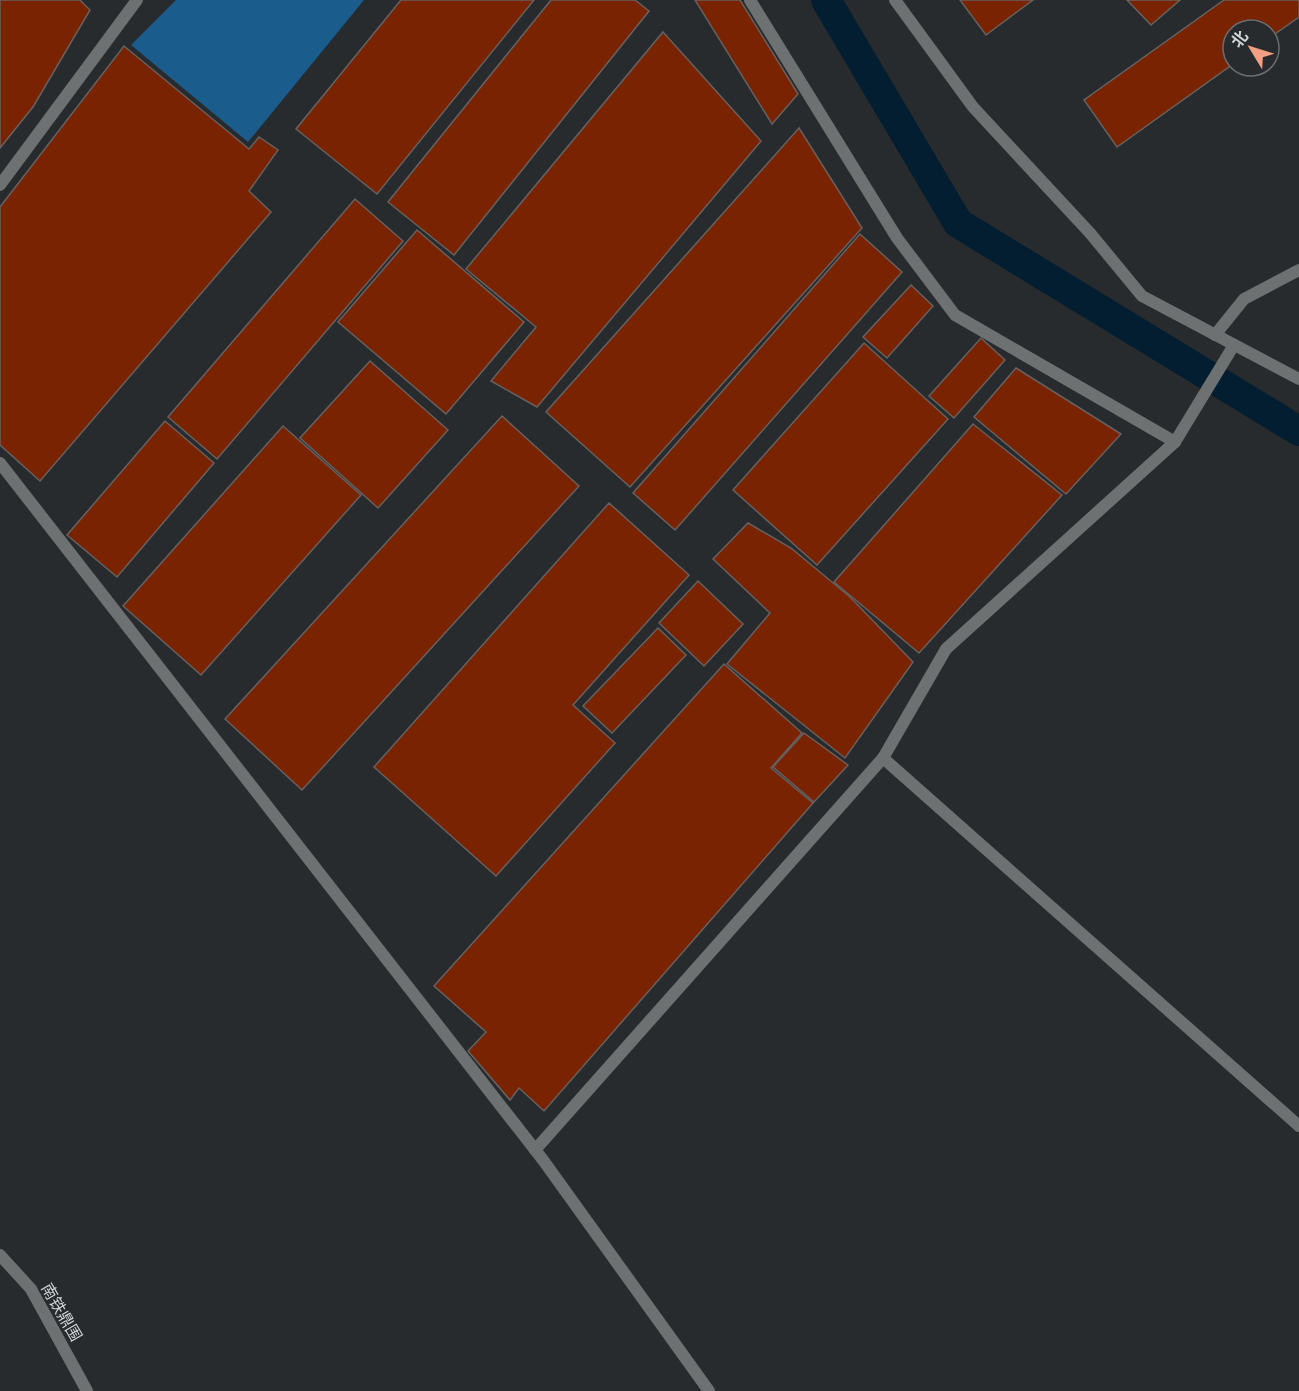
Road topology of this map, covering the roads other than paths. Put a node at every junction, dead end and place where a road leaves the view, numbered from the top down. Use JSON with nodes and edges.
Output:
{"nodes":[{"id":1,"x":137,"y":0,"type":"edge"},
{"id":2,"x":750,"y":0,"type":"edge"},
{"id":3,"x":895,"y":0,"type":"edge"},
{"id":4,"x":0,"y":185,"type":"edge"},
{"id":5,"x":1299,"y":270,"type":"edge"},
{"id":6,"x":1215,"y":335,"type":"junction"},
{"id":7,"x":1234,"y":345,"type":"junction"},
{"id":8,"x":1299,"y":379,"type":"edge"},
{"id":9,"x":1175,"y":442,"type":"junction"},
{"id":10,"x":0,"y":463,"type":"edge"},
{"id":11,"x":883,"y":758,"type":"junction"},
{"id":12,"x":1299,"y":1126,"type":"edge"},
{"id":13,"x":535,"y":1150,"type":"junction"},
{"id":14,"x":0,"y":1255,"type":"edge"},
{"id":15,"x":87,"y":1391,"type":"edge"},
{"id":16,"x":709,"y":1391,"type":"edge"}],
"edges":[{"from":1,"to":4,"type":"street"},
{"from":2,"to":9,"type":"street"},
{"from":3,"to":6,"type":"street"},
{"from":5,"to":6,"type":"street"},
{"from":6,"to":7,"type":"street"},
{"from":7,"to":8,"type":"street"},
{"from":7,"to":9,"type":"street"},
{"from":9,"to":11,"type":"street"},
{"from":10,"to":13,"type":"street"},
{"from":11,"to":12,"type":"street"},
{"from":11,"to":13,"type":"street"},
{"from":13,"to":16,"type":"street"},
{"from":14,"to":15,"type":"street","name":"南铁鼎围"}]}
